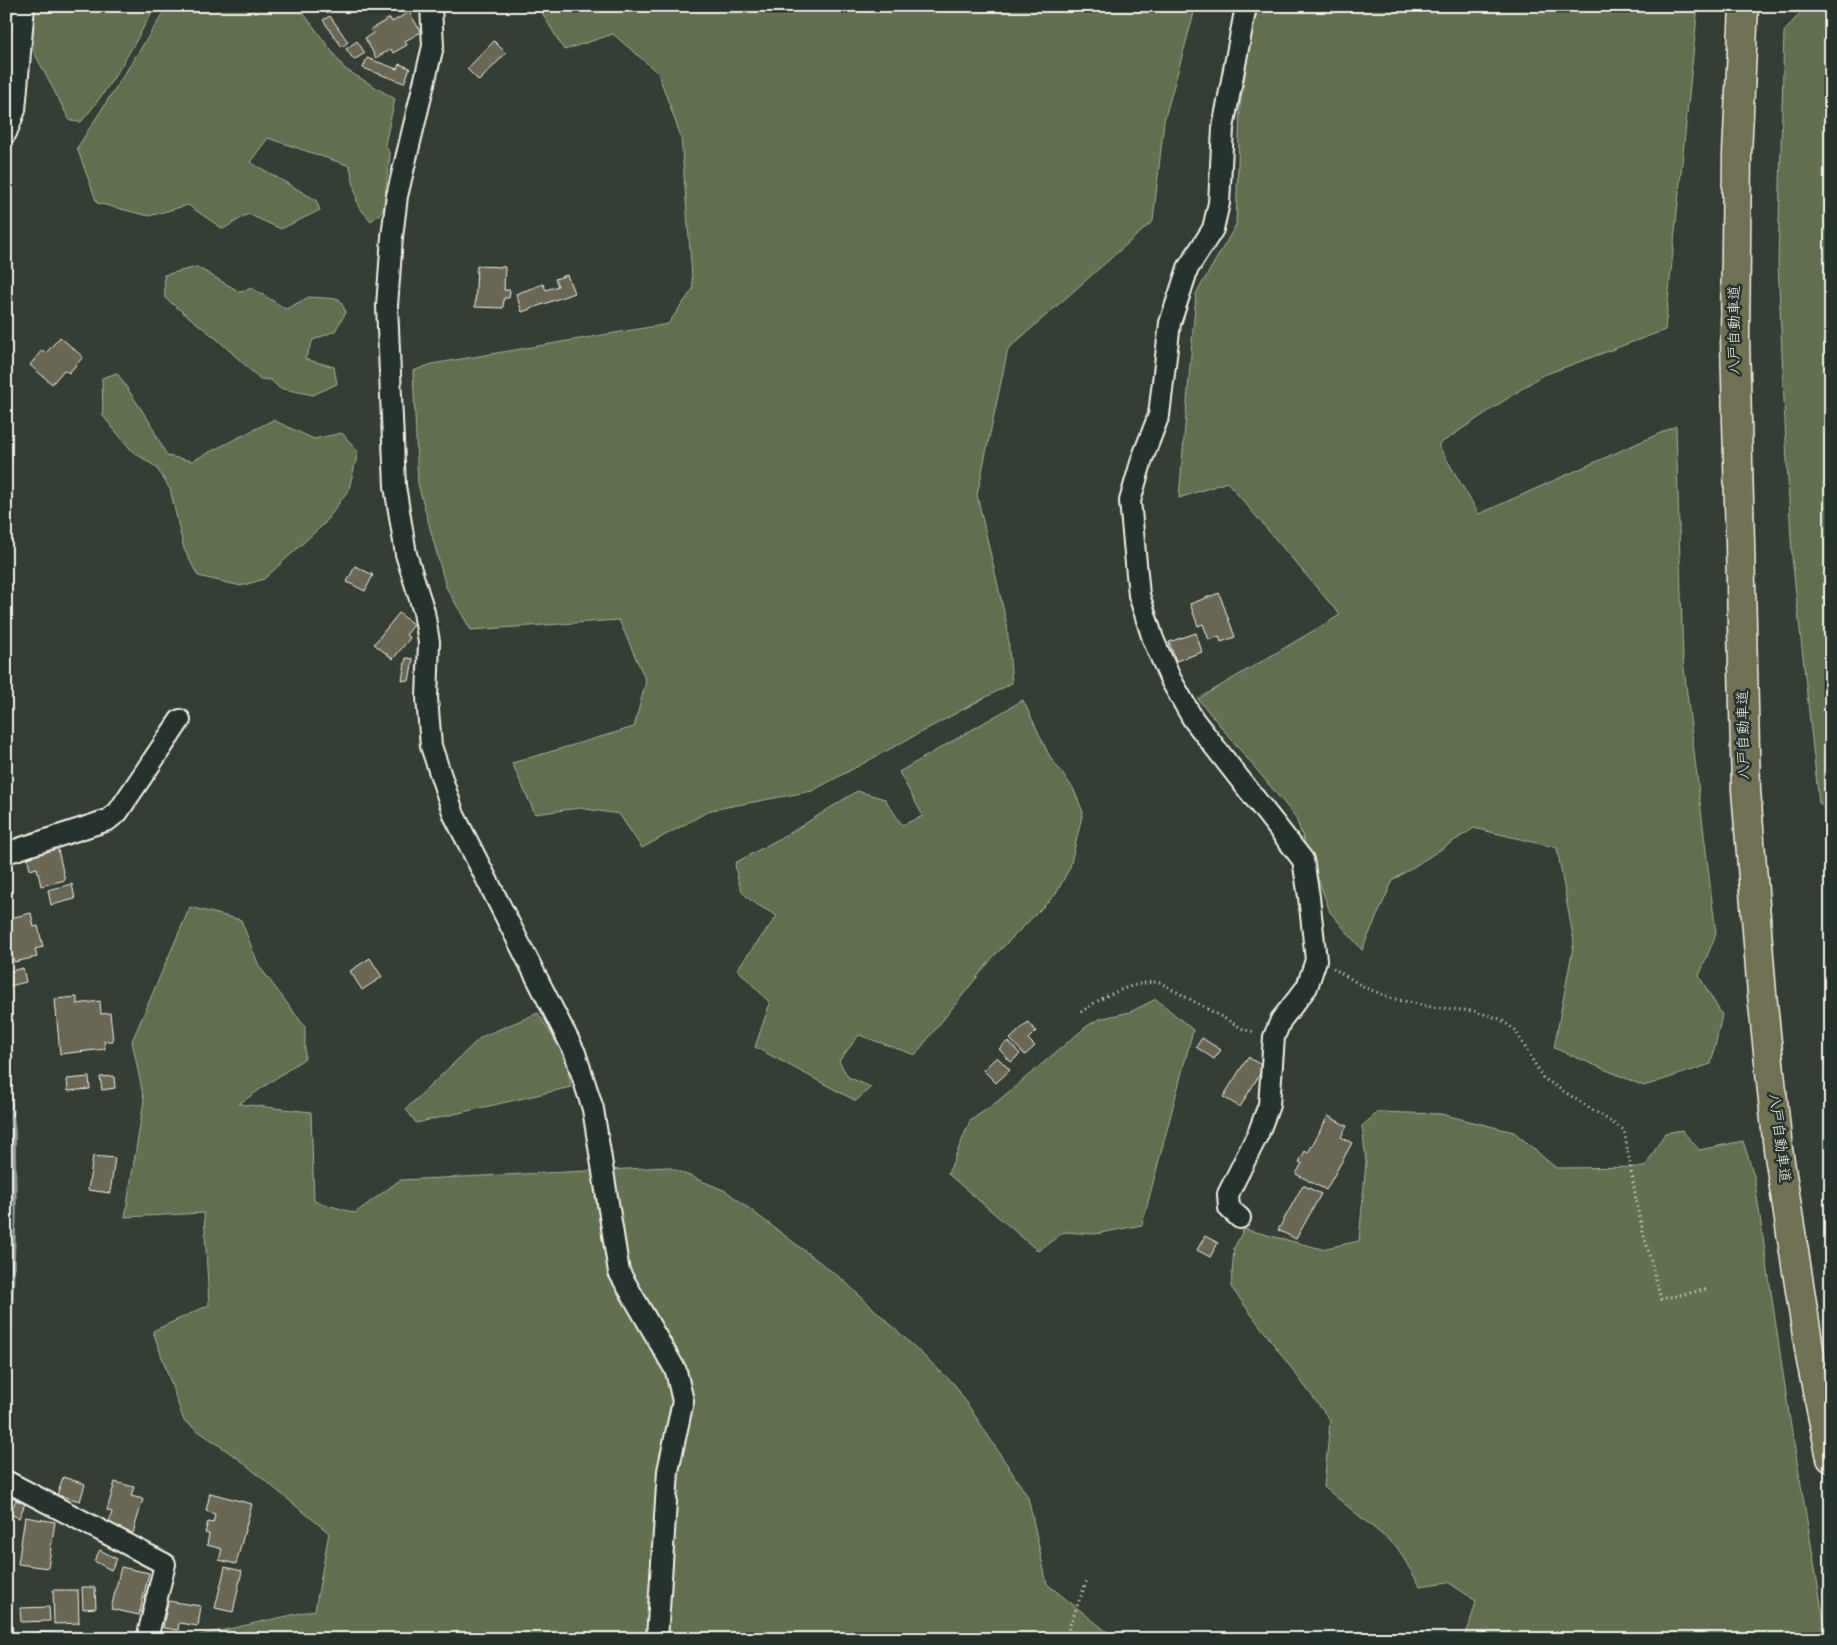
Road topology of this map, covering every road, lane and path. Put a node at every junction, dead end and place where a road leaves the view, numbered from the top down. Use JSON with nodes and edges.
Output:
{"nodes":[{"id":1,"x":24,"y":6,"type":"edge"},
{"id":2,"x":431,"y":6,"type":"edge"},
{"id":3,"x":1246,"y":6,"type":"edge"},
{"id":4,"x":1744,"y":6,"type":"edge"},
{"id":5,"x":6,"y":133,"type":"edge"},
{"id":6,"x":180,"y":720,"type":"dead end"},
{"id":7,"x":6,"y":853,"type":"edge"},
{"id":8,"x":1316,"y":960,"type":"junction"},
{"id":9,"x":1081,"y":1012,"type":"dead end"},
{"id":10,"x":1274,"y":1037,"type":"junction"},
{"id":11,"x":1240,"y":1218,"type":"dead end"},
{"id":12,"x":1708,"y":1289,"type":"dead end"},
{"id":13,"x":1831,"y":1458,"type":"edge"},
{"id":14,"x":6,"y":1481,"type":"edge"},
{"id":15,"x":1087,"y":1580,"type":"dead end"},
{"id":16,"x":147,"y":1639,"type":"edge"},
{"id":17,"x":657,"y":1639,"type":"edge"},
{"id":18,"x":1067,"y":1639,"type":"edge"}],
"edges":[{"from":1,"to":5,"type":"street"},
{"from":2,"to":17,"type":"street"},
{"from":3,"to":8,"type":"street"},
{"from":4,"to":13,"type":"highway","name":"八戸自動車道"},
{"from":6,"to":7,"type":"street"},
{"from":8,"to":10,"type":"street"},
{"from":8,"to":12,"type":"path"},
{"from":9,"to":10,"type":"path"},
{"from":10,"to":11,"type":"street"},
{"from":14,"to":16,"type":"street"},
{"from":15,"to":18,"type":"path"}]}
